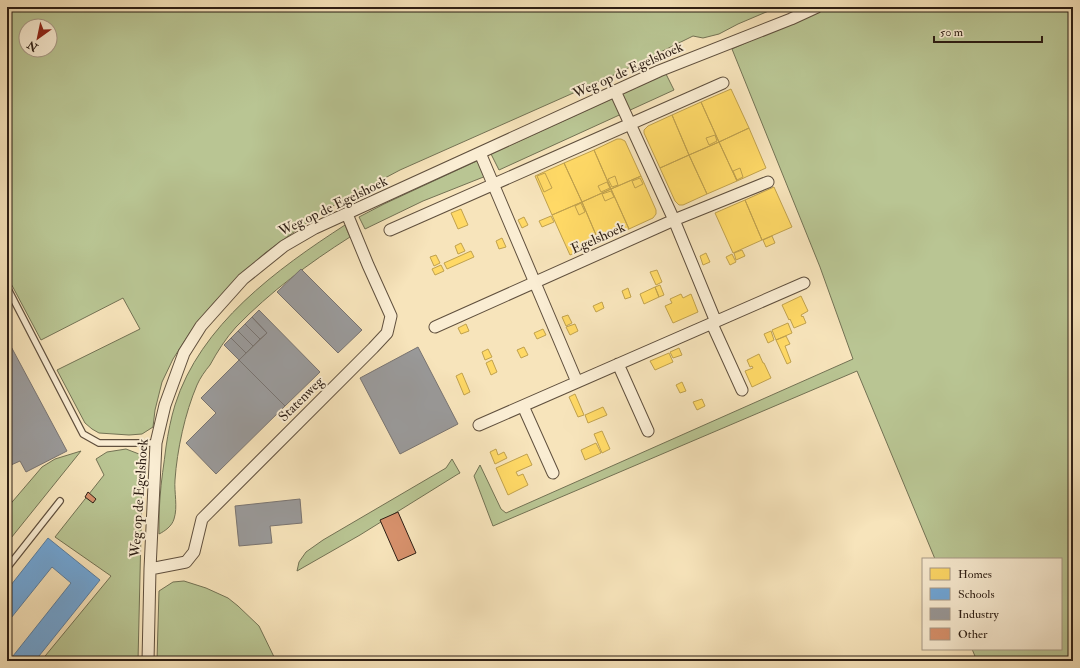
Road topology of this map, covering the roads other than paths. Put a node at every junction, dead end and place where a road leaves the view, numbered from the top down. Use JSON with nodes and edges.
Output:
{"nodes":[{"id":1,"x":817,"y":7,"type":"edge"},
{"id":2,"x":723,"y":83,"type":"dead end"},
{"id":3,"x":615,"y":91,"type":"junction"},
{"id":4,"x":630,"y":124,"type":"junction"},
{"id":5,"x":480,"y":153,"type":"junction"},
{"id":6,"x":768,"y":182,"type":"dead end"},
{"id":7,"x":494,"y":185,"type":"junction"},
{"id":8,"x":346,"y":214,"type":"junction"},
{"id":9,"x":674,"y":220,"type":"junction"},
{"id":10,"x":390,"y":230,"type":"dead end"},
{"id":11,"x":535,"y":282,"type":"junction"},
{"id":12,"x":804,"y":283,"type":"dead end"},
{"id":13,"x":7,"y":287,"type":"edge"},
{"id":14,"x":714,"y":322,"type":"junction"},
{"id":15,"x":436,"y":327,"type":"dead end"},
{"id":16,"x":618,"y":364,"type":"junction"},
{"id":17,"x":577,"y":382,"type":"junction"},
{"id":18,"x":742,"y":390,"type":"dead end"},
{"id":19,"x":523,"y":406,"type":"junction"},
{"id":20,"x":479,"y":425,"type":"dead end"},
{"id":21,"x":648,"y":431,"type":"dead end"},
{"id":22,"x":156,"y":443,"type":"junction"},
{"id":23,"x":553,"y":473,"type":"dead end"},
{"id":24,"x":60,"y":501,"type":"dead end"},
{"id":25,"x":8,"y":565,"type":"edge"},
{"id":26,"x":150,"y":569,"type":"junction"},
{"id":27,"x":148,"y":661,"type":"edge"}],
"edges":[{"from":1,"to":3,"type":"street","name":"Weg op de Egelshoek"},
{"from":2,"to":4,"type":"street"},
{"from":3,"to":4,"type":"street"},
{"from":3,"to":5,"type":"street","name":"Weg op de Egelshoek"},
{"from":4,"to":7,"type":"street"},
{"from":4,"to":9,"type":"street"},
{"from":5,"to":7,"type":"street"},
{"from":5,"to":8,"type":"street","name":"Weg op de Egelshoek"},
{"from":6,"to":9,"type":"street","name":"Egelshoek"},
{"from":7,"to":10,"type":"street"},
{"from":7,"to":11,"type":"street"},
{"from":8,"to":22,"type":"street","name":"Weg op de Egelshoek"},
{"from":8,"to":26,"type":"street","name":"Statenweg"},
{"from":9,"to":11,"type":"street","name":"Egelshoek"},
{"from":9,"to":14,"type":"street"},
{"from":11,"to":15,"type":"street","name":"Egelshoek"},
{"from":11,"to":17,"type":"street"},
{"from":12,"to":14,"type":"street"},
{"from":13,"to":22,"type":"lane"},
{"from":14,"to":16,"type":"street"},
{"from":14,"to":18,"type":"street"},
{"from":16,"to":17,"type":"street"},
{"from":16,"to":21,"type":"street"},
{"from":17,"to":19,"type":"street"},
{"from":19,"to":20,"type":"street"},
{"from":19,"to":23,"type":"street"},
{"from":22,"to":26,"type":"street","name":"Weg op de Egelshoek"},
{"from":24,"to":25,"type":"lane"},
{"from":26,"to":27,"type":"street","name":"Weg op de Egelshoek"}]}
